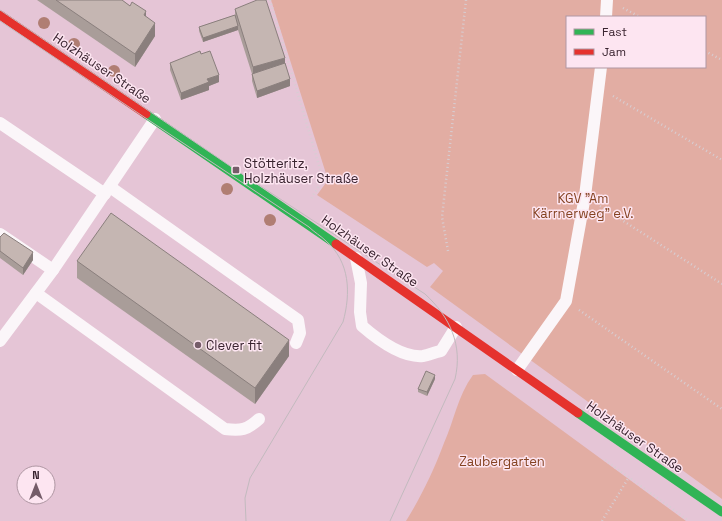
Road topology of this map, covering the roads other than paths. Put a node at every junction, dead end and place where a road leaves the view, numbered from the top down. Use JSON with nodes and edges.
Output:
{"nodes":[{"id":1,"x":607,"y":0,"type":"edge"},
{"id":2,"x":0,"y":15,"type":"edge"},
{"id":3,"x":606,"y":16,"type":"edge"},
{"id":4,"x":601,"y":68,"type":"edge"},
{"id":5,"x":155,"y":119,"type":"junction"},
{"id":6,"x":0,"y":122,"type":"edge"},
{"id":7,"x":108,"y":190,"type":"junction"},
{"id":8,"x":0,"y":234,"type":"edge"},
{"id":9,"x":356,"y":257,"type":"junction"},
{"id":10,"x":53,"y":270,"type":"junction"},
{"id":11,"x":36,"y":293,"type":"junction"},
{"id":12,"x":456,"y":327,"type":"junction"},
{"id":13,"x":0,"y":342,"type":"edge"},
{"id":14,"x":296,"y":342,"type":"dead end"},
{"id":15,"x":517,"y":370,"type":"junction"},
{"id":16,"x":259,"y":419,"type":"dead end"},
{"id":17,"x":722,"y":512,"type":"edge"}],
"edges":[{"from":1,"to":3,"type":"lane"},
{"from":2,"to":5,"type":"main road","name":"Holzhäuser Straße"},
{"from":4,"to":15,"type":"lane"},
{"from":5,"to":7,"type":"lane"},
{"from":5,"to":9,"type":"main road","name":"Holzhäuser Straße"},
{"from":6,"to":7,"type":"lane"},
{"from":7,"to":10,"type":"lane"},
{"from":7,"to":14,"type":"lane"},
{"from":8,"to":10,"type":"lane"},
{"from":9,"to":12,"type":"main road","name":"Holzhäuser Straße"},
{"from":9,"to":12,"type":"lane"},
{"from":10,"to":11,"type":"lane"},
{"from":11,"to":13,"type":"lane"},
{"from":11,"to":16,"type":"lane"},
{"from":12,"to":15,"type":"main road","name":"Holzhäuser Straße"},
{"from":15,"to":17,"type":"main road","name":"Holzhäuser Straße"}]}
